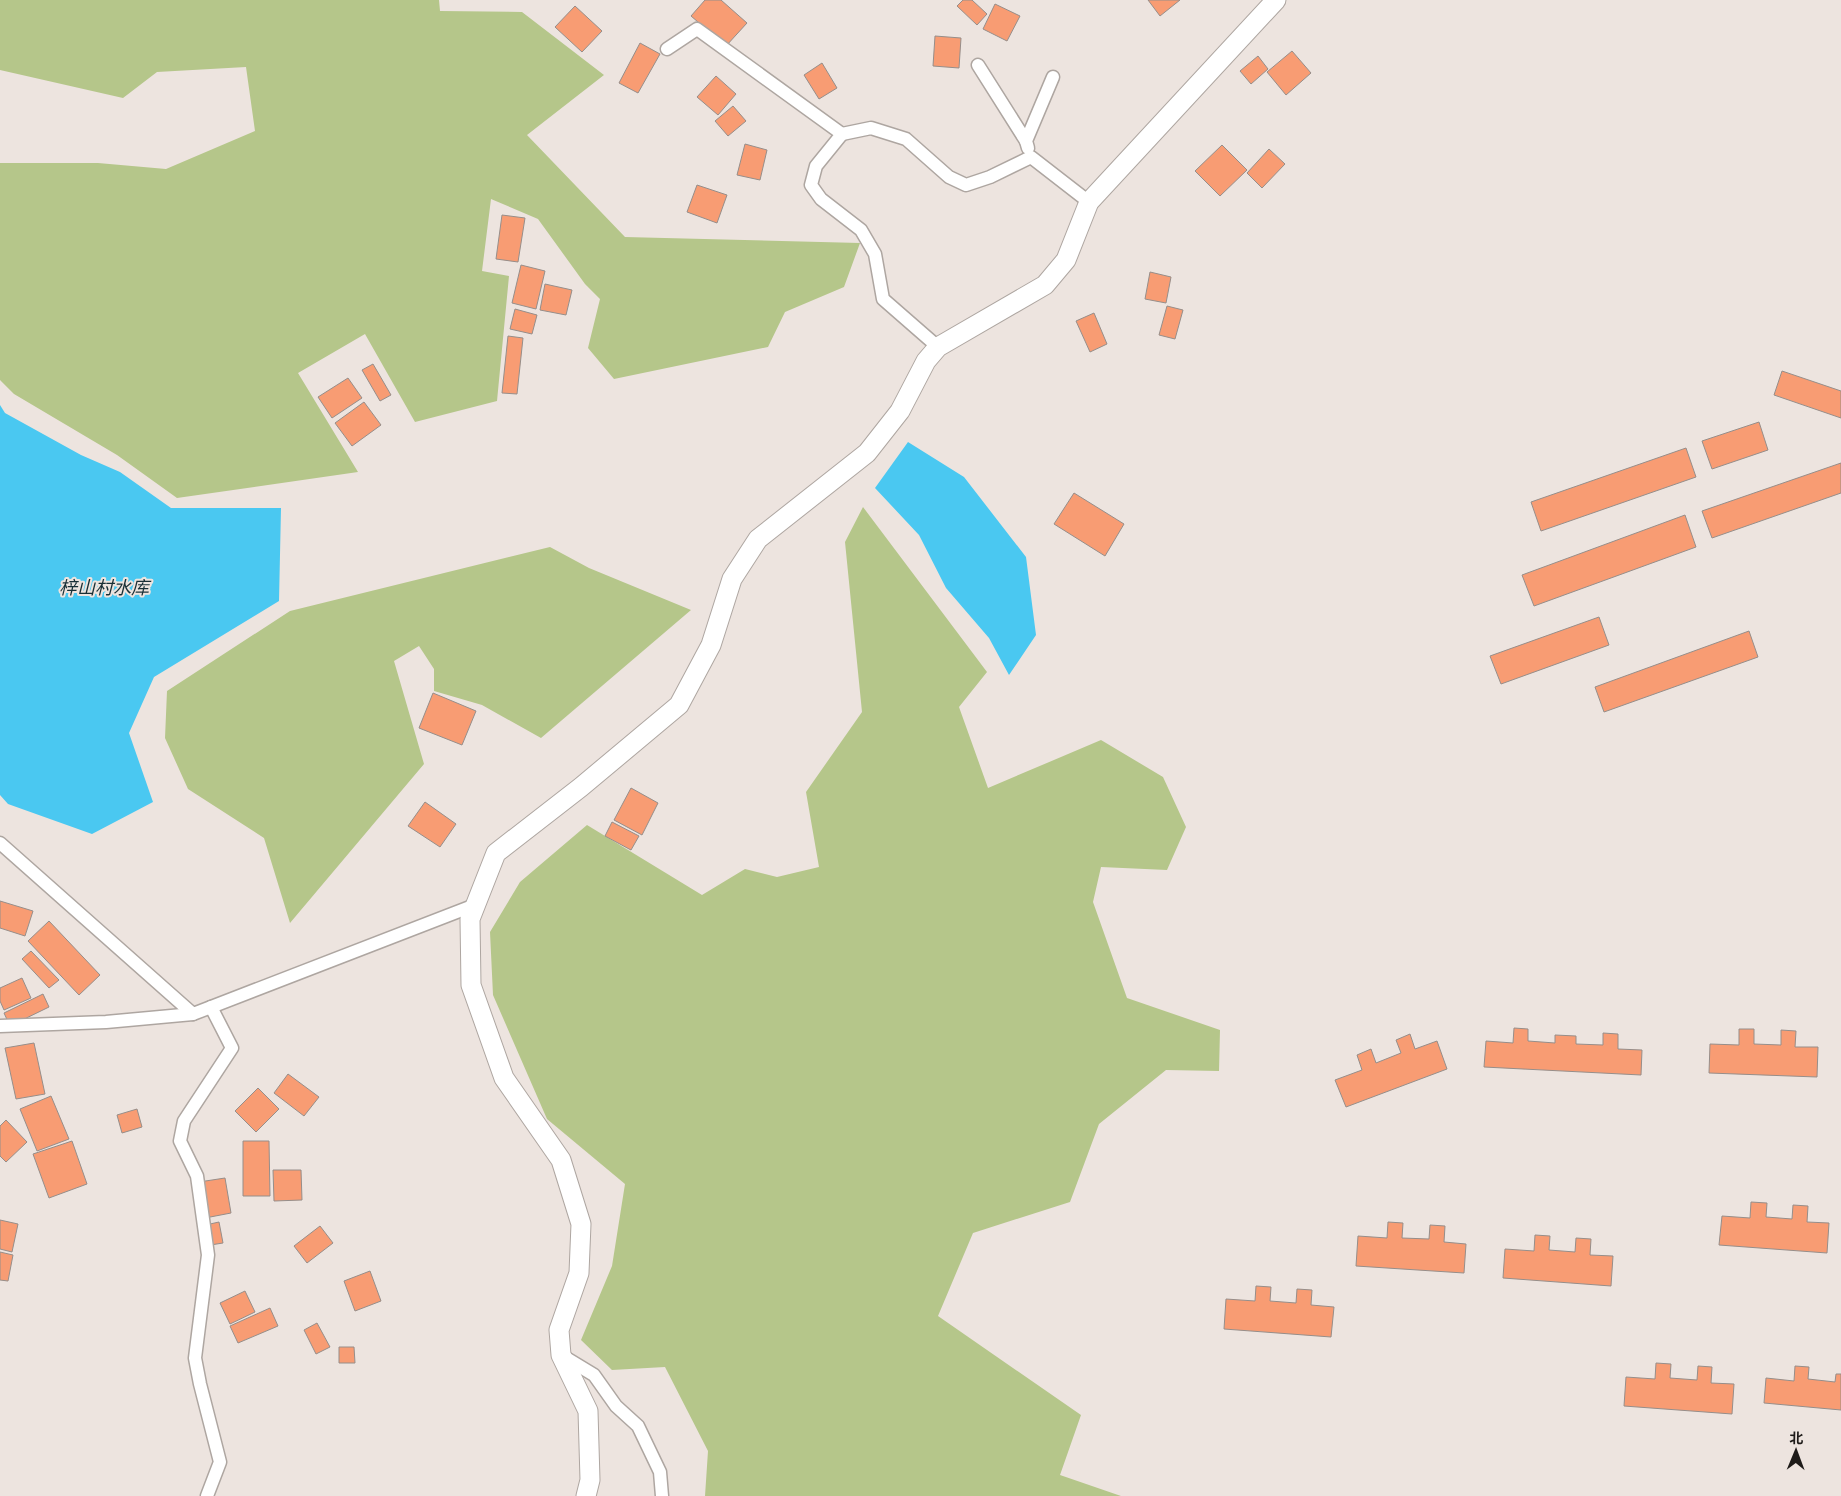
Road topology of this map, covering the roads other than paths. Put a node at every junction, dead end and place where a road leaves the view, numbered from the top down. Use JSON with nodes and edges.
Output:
{"nodes":[{"id":1,"x":1276,"y":0,"type":"edge"},
{"id":2,"x":667,"y":49,"type":"dead end"},
{"id":3,"x":978,"y":65,"type":"dead end"},
{"id":4,"x":1053,"y":77,"type":"dead end"},
{"id":5,"x":842,"y":134,"type":"junction"},
{"id":6,"x":1026,"y":142,"type":"junction"},
{"id":7,"x":1032,"y":157,"type":"junction"},
{"id":8,"x":1089,"y":202,"type":"junction"},
{"id":9,"x":938,"y":347,"type":"junction"},
{"id":10,"x":0,"y":843,"type":"edge"},
{"id":11,"x":475,"y":905,"type":"junction"},
{"id":12,"x":211,"y":1007,"type":"junction"},
{"id":13,"x":194,"y":1014,"type":"junction"},
{"id":14,"x":0,"y":1026,"type":"edge"},
{"id":15,"x":561,"y":1355,"type":"junction"},
{"id":16,"x":206,"y":1496,"type":"edge"},
{"id":17,"x":586,"y":1496,"type":"edge"},
{"id":18,"x":662,"y":1496,"type":"edge"}],
"edges":[{"from":1,"to":8,"type":"street"},
{"from":2,"to":5,"type":"street"},
{"from":3,"to":6,"type":"street"},
{"from":4,"to":6,"type":"street"},
{"from":5,"to":7,"type":"street"},
{"from":5,"to":9,"type":"street"},
{"from":6,"to":7,"type":"street"},
{"from":7,"to":8,"type":"street"},
{"from":8,"to":9,"type":"street"},
{"from":9,"to":11,"type":"street"},
{"from":10,"to":13,"type":"street"},
{"from":11,"to":12,"type":"street"},
{"from":11,"to":15,"type":"street"},
{"from":12,"to":13,"type":"street"},
{"from":12,"to":16,"type":"street"},
{"from":13,"to":14,"type":"street"},
{"from":15,"to":17,"type":"street"},
{"from":15,"to":18,"type":"street"}]}
